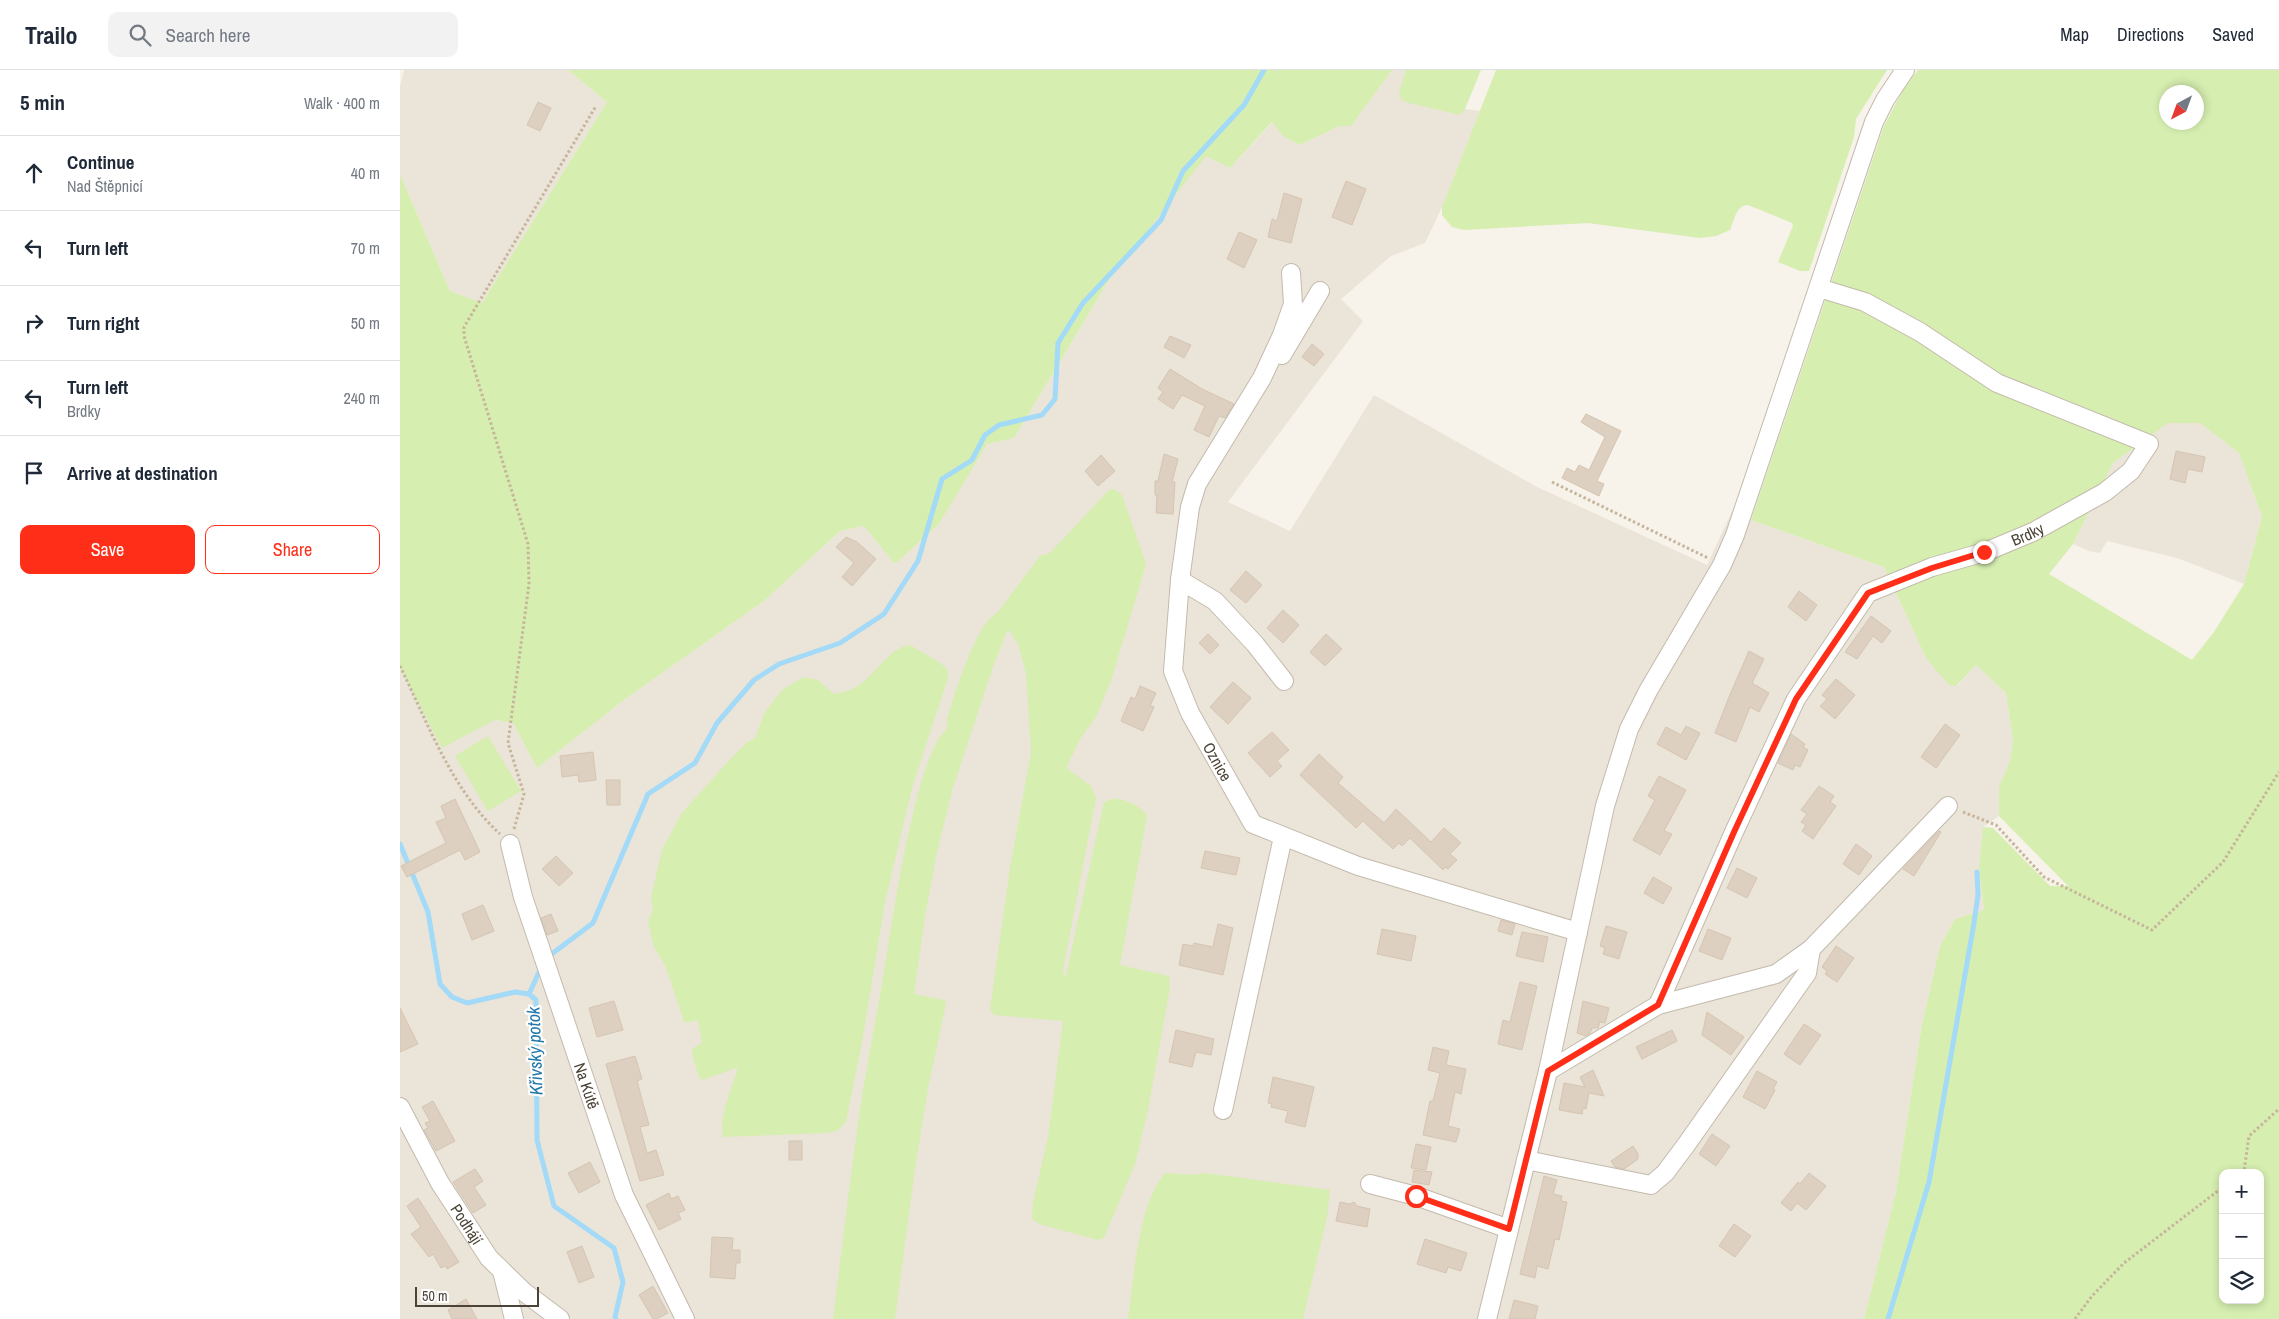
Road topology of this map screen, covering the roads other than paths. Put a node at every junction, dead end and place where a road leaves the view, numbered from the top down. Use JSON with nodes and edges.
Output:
{"nodes":[{"id":1,"x":1905,"y":70,"type":"edge"},
{"id":2,"x":1291,"y":273,"type":"dead end"},
{"id":3,"x":1820,"y":288,"type":"junction"},
{"id":4,"x":1293,"y":304,"type":"junction"},
{"id":5,"x":1262,"y":378,"type":"junction"},
{"id":6,"x":1180,"y":580,"type":"junction"},
{"id":7,"x":1284,"y":681,"type":"dead end"},
{"id":8,"x":1948,"y":806,"type":"road end"},
{"id":9,"x":1283,"y":837,"type":"junction"},
{"id":10,"x":510,"y":844,"type":"road end"},
{"id":11,"x":1578,"y":932,"type":"junction"},
{"id":12,"x":1811,"y":949,"type":"junction"},
{"id":13,"x":1658,"y":1005,"type":"junction"},
{"id":14,"x":1548,"y":1071,"type":"junction"},
{"id":15,"x":400,"y":1107,"type":"edge"},
{"id":16,"x":1223,"y":1110,"type":"dead end"},
{"id":17,"x":1526,"y":1160,"type":"junction"},
{"id":18,"x":1370,"y":1184,"type":"dead end"},
{"id":19,"x":1509,"y":1229,"type":"junction"},
{"id":20,"x":502,"y":1271,"type":"junction"},
{"id":21,"x":514,"y":1319,"type":"edge"},
{"id":22,"x":560,"y":1319,"type":"edge"},
{"id":23,"x":685,"y":1319,"type":"edge"},
{"id":24,"x":1487,"y":1319,"type":"edge"}],
"edges":[{"from":1,"to":3,"type":"street"},
{"from":2,"to":4,"type":"street"},
{"from":3,"to":11,"type":"street"},
{"from":3,"to":13,"type":"street","name":"Brdky"},
{"from":4,"to":5,"type":"street"},
{"from":4,"to":5,"type":"street"},
{"from":5,"to":6,"type":"street","name":"Oznice"},
{"from":6,"to":7,"type":"street"},
{"from":6,"to":9,"type":"street","name":"Oznice"},
{"from":8,"to":12,"type":"street"},
{"from":9,"to":11,"type":"street","name":"Oznice"},
{"from":9,"to":16,"type":"street"},
{"from":10,"to":23,"type":"street","name":"Na Kútě"},
{"from":11,"to":14,"type":"street"},
{"from":12,"to":13,"type":"street"},
{"from":12,"to":17,"type":"street"},
{"from":13,"to":14,"type":"street"},
{"from":14,"to":17,"type":"street"},
{"from":15,"to":20,"type":"street","name":"Podhájí"},
{"from":17,"to":19,"type":"street"},
{"from":18,"to":19,"type":"street"},
{"from":19,"to":24,"type":"street"},
{"from":20,"to":21,"type":"street"},
{"from":20,"to":22,"type":"street","name":"Podhájí"}]}
